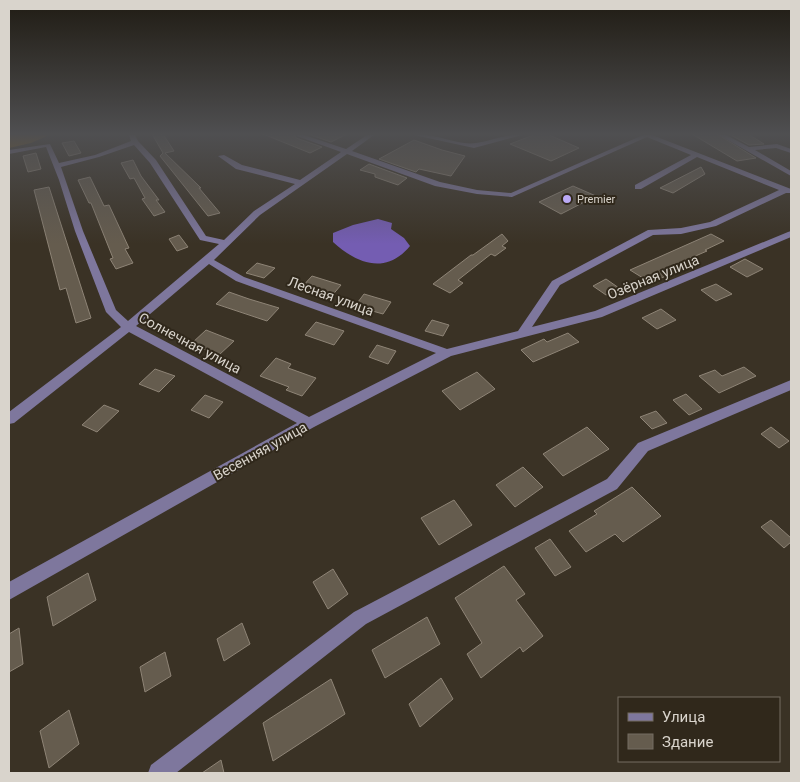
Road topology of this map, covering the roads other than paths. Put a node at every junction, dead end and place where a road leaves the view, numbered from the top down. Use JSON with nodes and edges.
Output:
{"nodes":[{"id":1,"x":60,"y":171,"type":"edge"},
{"id":2,"x":159,"y":171,"type":"edge"},
{"id":3,"x":257,"y":171,"type":"edge"},
{"id":4,"x":319,"y":171,"type":"edge"},
{"id":5,"x":403,"y":171,"type":"edge"},
{"id":6,"x":565,"y":171,"type":"edge"},
{"id":7,"x":666,"y":171,"type":"edge"},
{"id":8,"x":736,"y":171,"type":"edge"},
{"id":9,"x":302,"y":183,"type":"junction"},
{"id":10,"x":638,"y":187,"type":"dead end"},
{"id":11,"x":788,"y":191,"type":"edge"},
{"id":12,"x":791,"y":234,"type":"edge"},
{"id":13,"x":224,"y":243,"type":"junction"},
{"id":14,"x":208,"y":260,"type":"junction"},
{"id":15,"x":128,"y":327,"type":"junction"},
{"id":16,"x":522,"y":334,"type":"junction"},
{"id":17,"x":447,"y":353,"type":"junction"},
{"id":18,"x":791,"y":386,"type":"edge"},
{"id":19,"x":9,"y":419,"type":"edge"},
{"id":20,"x":309,"y":423,"type":"junction"},
{"id":21,"x":9,"y":591,"type":"edge"},
{"id":22,"x":159,"y":773,"type":"edge"}],
"edges":[{"from":1,"to":15,"type":"street","name":"Солнечная улица"},
{"from":2,"to":13,"type":"street"},
{"from":3,"to":9,"type":"street"},
{"from":4,"to":9,"type":"street"},
{"from":5,"to":6,"type":"street"},
{"from":7,"to":10,"type":"street"},
{"from":8,"to":11,"type":"street"},
{"from":9,"to":13,"type":"street"},
{"from":11,"to":16,"type":"street"},
{"from":12,"to":16,"type":"street","name":"Озёрная улица"},
{"from":13,"to":14,"type":"street"},
{"from":14,"to":15,"type":"street"},
{"from":14,"to":17,"type":"street","name":"Лесная улица"},
{"from":15,"to":19,"type":"street"},
{"from":15,"to":20,"type":"street","name":"Солнечная улица"},
{"from":16,"to":17,"type":"street","name":"Весенняя улица"},
{"from":17,"to":20,"type":"street","name":"Весенняя улица"},
{"from":18,"to":22,"type":"street"},
{"from":20,"to":21,"type":"street","name":"Весенняя улица"}]}
